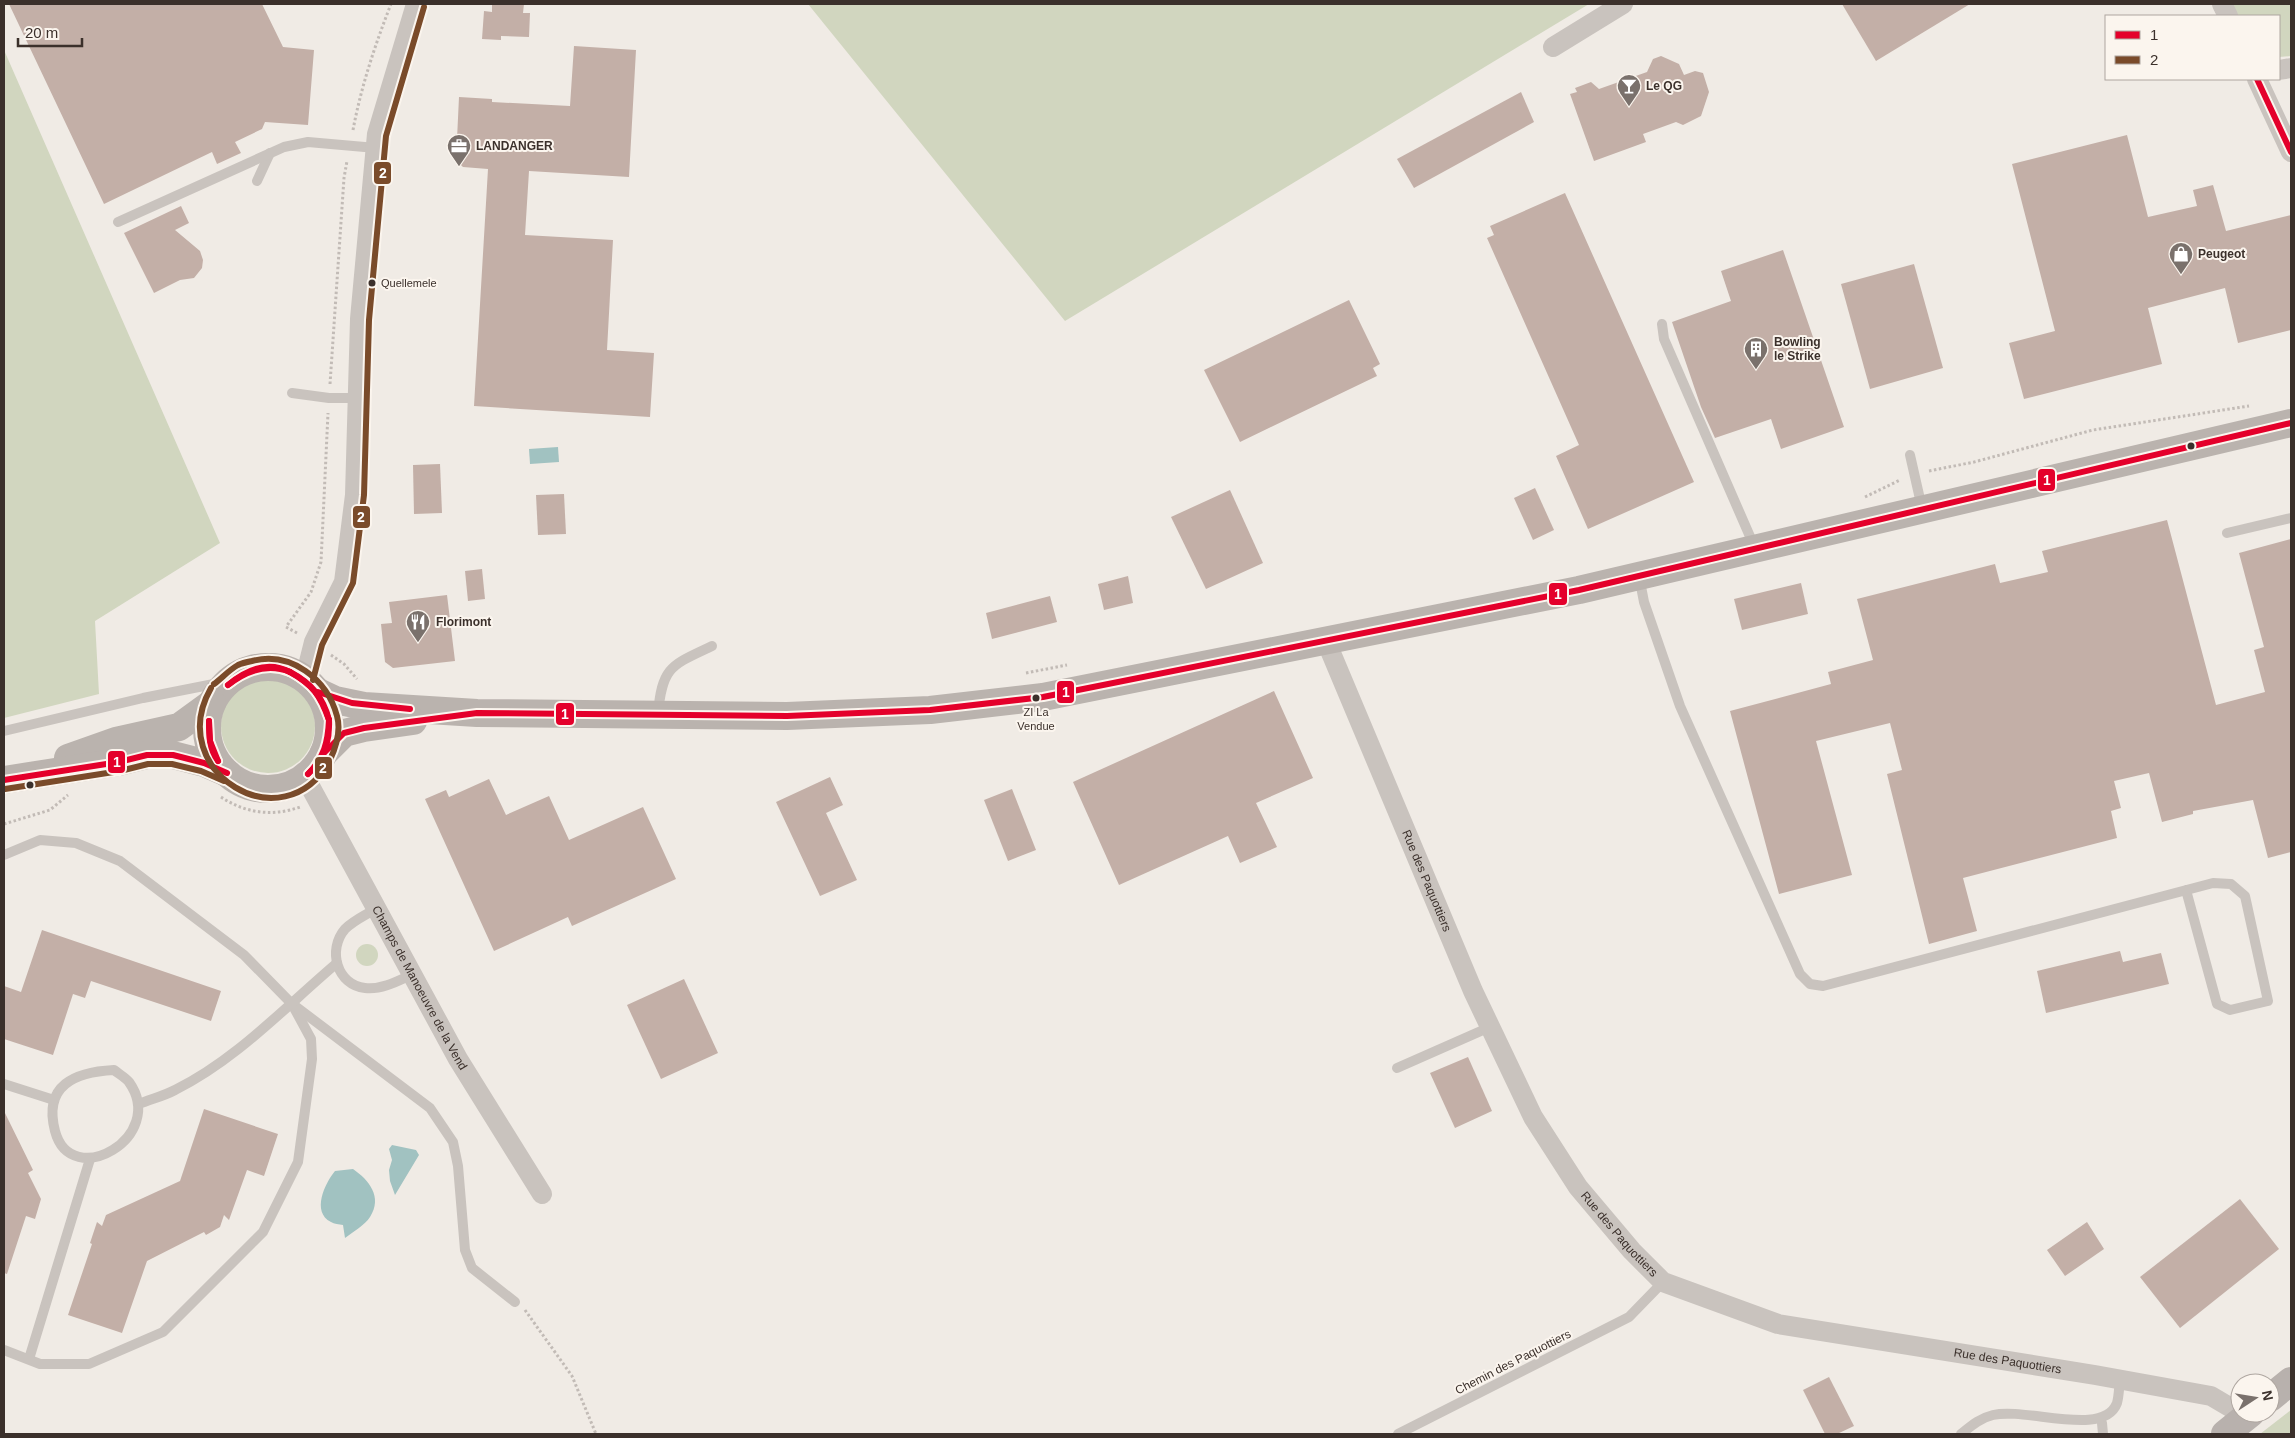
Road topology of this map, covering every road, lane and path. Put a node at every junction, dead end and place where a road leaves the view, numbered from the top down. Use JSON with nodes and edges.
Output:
{"nodes":[{"id":1,"x":391,"y":4,"type":"edge"},
{"id":2,"x":416,"y":4,"type":"edge"},
{"id":3,"x":1623,"y":4,"type":"edge"},
{"id":4,"x":1553,"y":47,"type":"dead end"},
{"id":5,"x":2258,"y":80,"type":"edge"},
{"id":6,"x":350,"y":145,"type":"junction"},
{"id":7,"x":376,"y":148,"type":"junction"},
{"id":8,"x":2291,"y":152,"type":"edge"},
{"id":9,"x":270,"y":153,"type":"junction"},
{"id":10,"x":257,"y":181,"type":"dead end"},
{"id":11,"x":118,"y":222,"type":"dead end"},
{"id":12,"x":1662,"y":324,"type":"dead end"},
{"id":13,"x":292,"y":393,"type":"dead end"},
{"id":14,"x":329,"y":398,"type":"junction"},
{"id":15,"x":358,"y":398,"type":"junction"},
{"id":16,"x":2253,"y":405,"type":"dead end"},
{"id":17,"x":2291,"y":423,"type":"edge"},
{"id":18,"x":1910,"y":454,"type":"dead end"},
{"id":19,"x":1914,"y":473,"type":"junction"},
{"id":20,"x":1857,"y":500,"type":"dead end"},
{"id":21,"x":1922,"y":508,"type":"junction"},
{"id":22,"x":2291,"y":518,"type":"edge"},
{"id":23,"x":2227,"y":533,"type":"dead end"},
{"id":24,"x":1755,"y":548,"type":"junction"},
{"id":25,"x":1638,"y":576,"type":"junction"},
{"id":26,"x":1326,"y":641,"type":"junction"},
{"id":27,"x":314,"y":642,"type":"junction"},
{"id":28,"x":712,"y":646,"type":"dead end"},
{"id":29,"x":1068,"y":665,"type":"dead end"},
{"id":30,"x":1022,"y":674,"type":"dead end"},
{"id":31,"x":229,"y":681,"type":"junction"},
{"id":32,"x":358,"y":682,"type":"dead end"},
{"id":33,"x":312,"y":685,"type":"junction"},
{"id":34,"x":212,"y":703,"type":"junction"},
{"id":35,"x":477,"y":713,"type":"junction"},
{"id":36,"x":658,"y":714,"type":"junction"},
{"id":37,"x":4,"y":731,"type":"edge"},
{"id":38,"x":324,"y":753,"type":"junction"},
{"id":39,"x":227,"y":773,"type":"junction"},
{"id":40,"x":305,"y":777,"type":"junction"},
{"id":41,"x":5,"y":780,"type":"edge"},
{"id":42,"x":69,"y":794,"type":"dead end"},
{"id":43,"x":4,"y":824,"type":"edge"},
{"id":44,"x":4,"y":855,"type":"edge"},
{"id":45,"x":2186,"y":890,"type":"junction"},
{"id":46,"x":377,"y":908,"type":"junction"},
{"id":47,"x":337,"y":963,"type":"junction"},
{"id":48,"x":413,"y":974,"type":"junction"},
{"id":49,"x":292,"y":1004,"type":"junction"},
{"id":50,"x":1490,"y":1027,"type":"junction"},
{"id":51,"x":1397,"y":1068,"type":"dead end"},
{"id":52,"x":4,"y":1084,"type":"edge"},
{"id":53,"x":54,"y":1100,"type":"junction"},
{"id":54,"x":139,"y":1104,"type":"junction"},
{"id":55,"x":90,"y":1159,"type":"junction"},
{"id":56,"x":542,"y":1194,"type":"dead end"},
{"id":57,"x":1663,"y":1282,"type":"junction"},
{"id":58,"x":515,"y":1302,"type":"joint"},
{"id":59,"x":4,"y":1350,"type":"edge"},
{"id":60,"x":29,"y":1359,"type":"junction"},
{"id":61,"x":2120,"y":1380,"type":"junction"},
{"id":62,"x":2291,"y":1381,"type":"edge"},
{"id":63,"x":2280,"y":1390,"type":"edge"},
{"id":64,"x":2230,"y":1407,"type":"edge"},
{"id":65,"x":2102,"y":1422,"type":"junction"},
{"id":66,"x":596,"y":1434,"type":"edge"},
{"id":67,"x":1398,"y":1434,"type":"edge"},
{"id":68,"x":1961,"y":1434,"type":"edge"},
{"id":69,"x":2102,"y":1434,"type":"edge"}],
"edges":[{"from":1,"to":6,"type":"path"},
{"from":2,"to":7,"type":"street"},
{"from":3,"to":4,"type":"street"},
{"from":5,"to":8,"type":"street"},
{"from":6,"to":7,"type":"lane"},
{"from":6,"to":9,"type":"lane"},
{"from":6,"to":14,"type":"path"},
{"from":7,"to":15,"type":"street"},
{"from":9,"to":10,"type":"lane"},
{"from":9,"to":11,"type":"lane"},
{"from":12,"to":24,"type":"lane"},
{"from":13,"to":14,"type":"lane"},
{"from":14,"to":15,"type":"lane"},
{"from":14,"to":27,"type":"path"},
{"from":15,"to":27,"type":"street"},
{"from":16,"to":19,"type":"path"},
{"from":17,"to":21,"type":"main road"},
{"from":18,"to":19,"type":"lane"},
{"from":19,"to":20,"type":"path"},
{"from":19,"to":21,"type":"lane"},
{"from":21,"to":24,"type":"main road"},
{"from":22,"to":23,"type":"lane"},
{"from":24,"to":25,"type":"main road"},
{"from":25,"to":26,"type":"main road"},
{"from":25,"to":45,"type":"lane"},
{"from":26,"to":36,"type":"main road"},
{"from":26,"to":50,"type":"street","name":"Rue des Paquottiers"},
{"from":27,"to":32,"type":"path"},
{"from":27,"to":33,"type":"street"},
{"from":28,"to":36,"type":"lane"},
{"from":29,"to":30,"type":"path"},
{"from":31,"to":33,"type":"main road"},
{"from":31,"to":34,"type":"main road"},
{"from":31,"to":37,"type":"lane"},
{"from":33,"to":35,"type":"main road"},
{"from":33,"to":38,"type":"main road"},
{"from":34,"to":39,"type":"main road"},
{"from":34,"to":41,"type":"main road"},
{"from":35,"to":36,"type":"main road"},
{"from":35,"to":38,"type":"main road"},
{"from":38,"to":40,"type":"main road"},
{"from":39,"to":40,"type":"main road"},
{"from":39,"to":41,"type":"main road"},
{"from":40,"to":46,"type":"street","name":"Champs de Manoeuvre de la Vend"},
{"from":42,"to":43,"type":"path"},
{"from":44,"to":49,"type":"lane"},
{"from":45,"to":45,"type":"lane"},
{"from":46,"to":47,"type":"lane"},
{"from":46,"to":48,"type":"street","name":"Champs de Manoeuvre de la Vend"},
{"from":47,"to":48,"type":"lane"},
{"from":47,"to":49,"type":"lane"},
{"from":48,"to":56,"type":"street","name":"Champs de Manoeuvre de la Vend"},
{"from":49,"to":54,"type":"lane"},
{"from":49,"to":58,"type":"lane"},
{"from":49,"to":60,"type":"lane"},
{"from":50,"to":51,"type":"lane"},
{"from":50,"to":57,"type":"street","name":"Rue des Paquottiers"},
{"from":52,"to":53,"type":"lane"},
{"from":53,"to":54,"type":"lane"},
{"from":53,"to":55,"type":"lane"},
{"from":54,"to":55,"type":"lane"},
{"from":55,"to":60,"type":"lane"},
{"from":57,"to":61,"type":"street","name":"Rue des Paquottiers"},
{"from":57,"to":67,"type":"lane","name":"Chemin des Paquottiers"},
{"from":58,"to":66,"type":"path"},
{"from":59,"to":60,"type":"lane"},
{"from":61,"to":64,"type":"street","name":"Rue des Paquottiers"},
{"from":61,"to":65,"type":"lane"},
{"from":62,"to":63,"type":"main road"},
{"from":65,"to":68,"type":"lane"},
{"from":65,"to":69,"type":"lane"}]}
